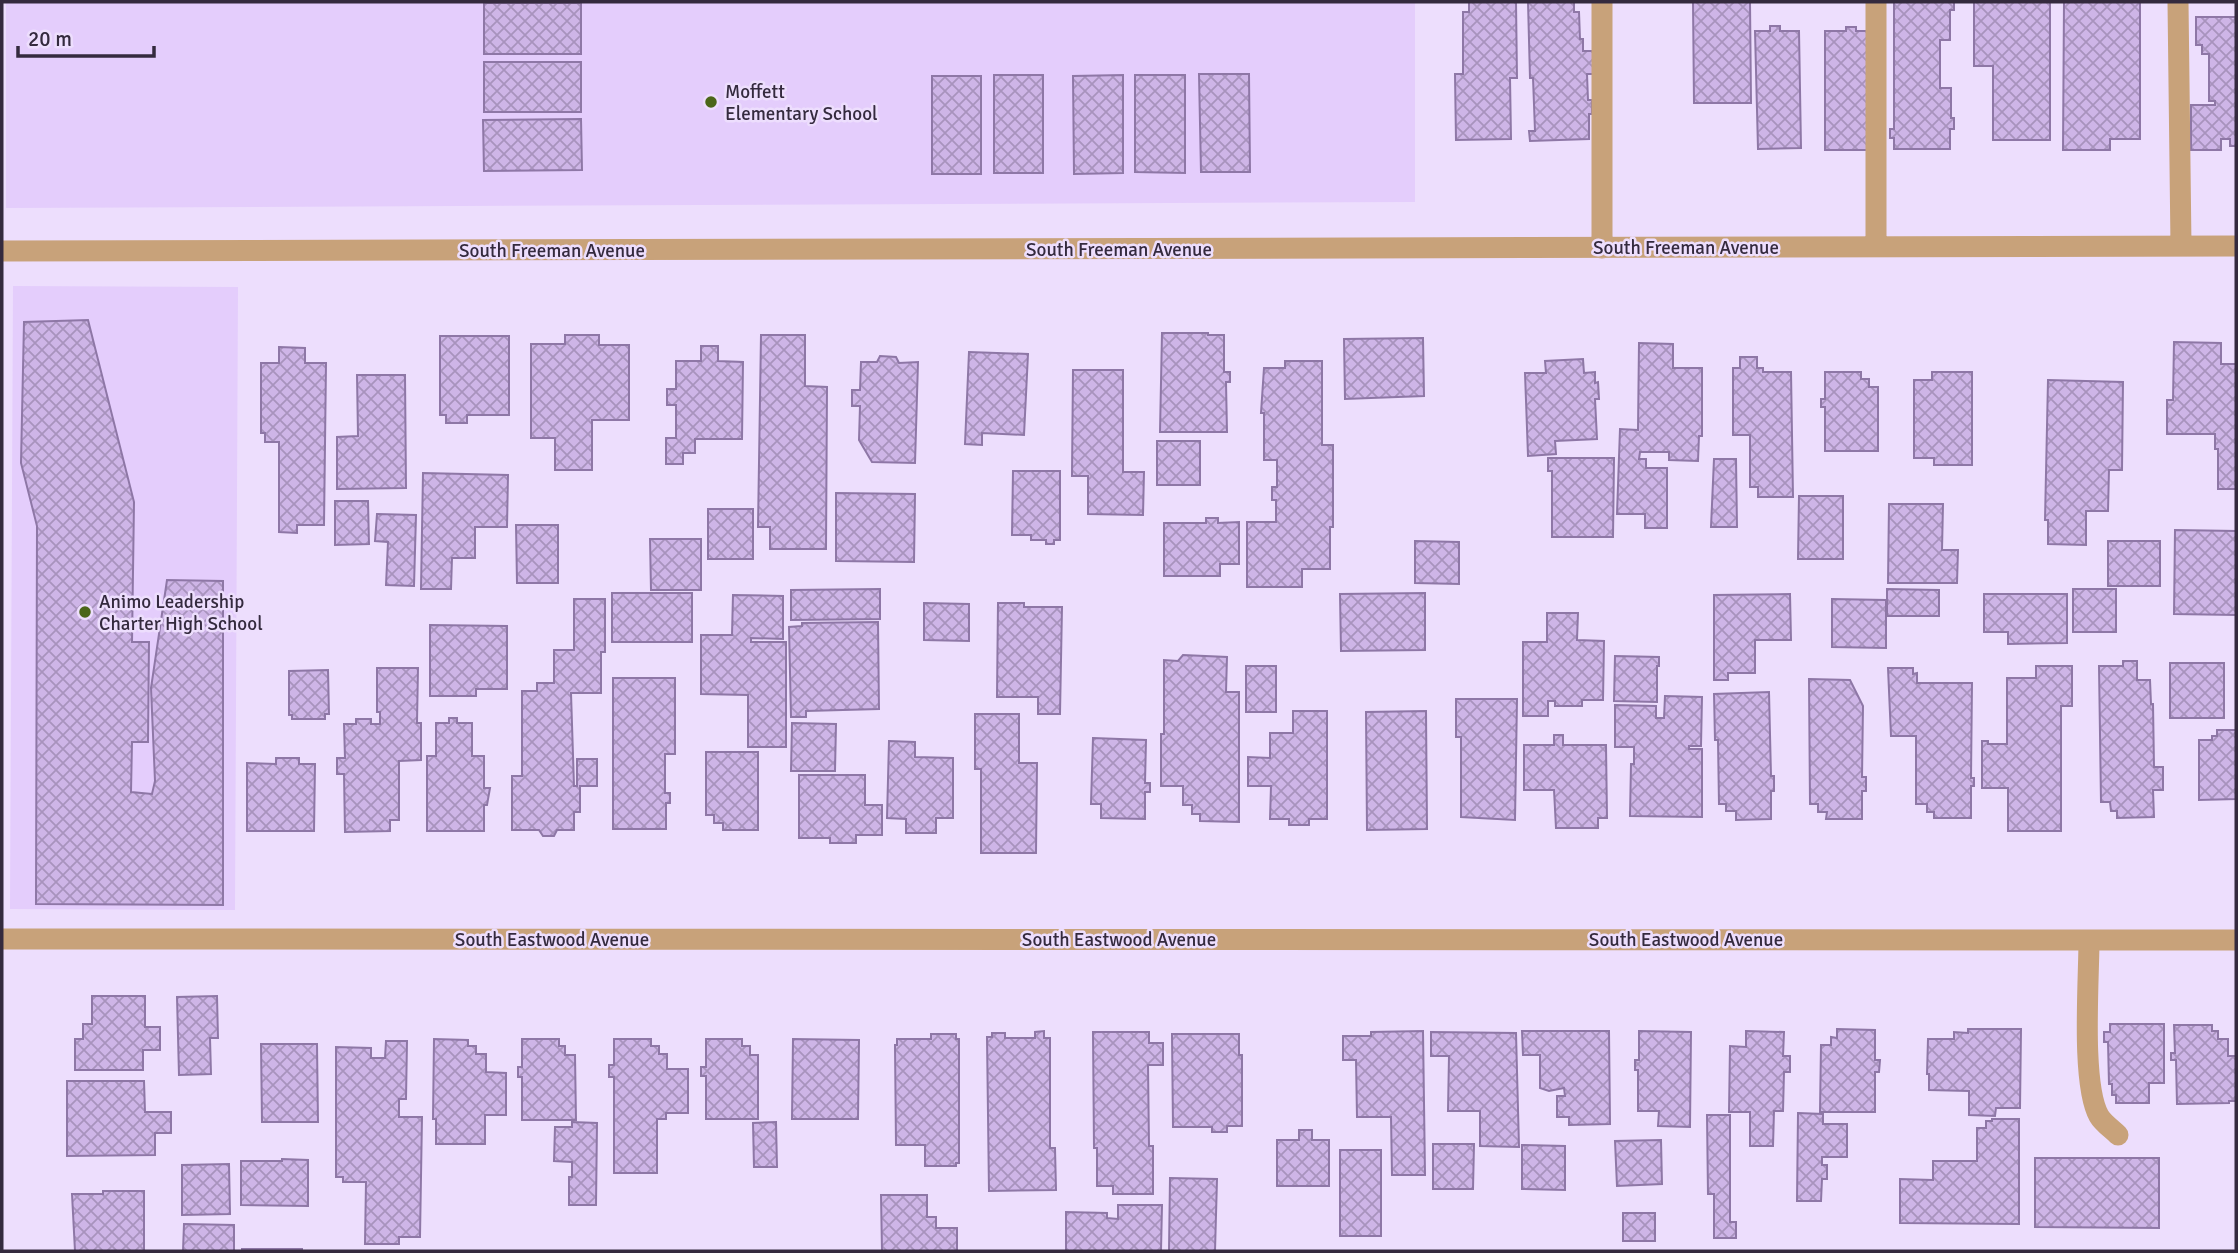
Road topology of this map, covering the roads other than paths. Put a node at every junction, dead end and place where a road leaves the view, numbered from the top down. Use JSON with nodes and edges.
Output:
{"nodes":[{"id":1,"x":1602,"y":2,"type":"edge"},
{"id":2,"x":1876,"y":2,"type":"edge"},
{"id":3,"x":2178,"y":2,"type":"edge"},
{"id":4,"x":2181,"y":246,"type":"junction"},
{"id":5,"x":2236,"y":246,"type":"edge"},
{"id":6,"x":1876,"y":247,"type":"junction"},
{"id":7,"x":1602,"y":248,"type":"junction"},
{"id":8,"x":2,"y":251,"type":"edge"},
{"id":9,"x":2,"y":939,"type":"edge"},
{"id":10,"x":2089,"y":940,"type":"junction"},
{"id":11,"x":2236,"y":940,"type":"edge"},
{"id":12,"x":2118,"y":1135,"type":"dead end"}],
"edges":[{"from":1,"to":7,"type":"street"},
{"from":2,"to":6,"type":"street"},
{"from":3,"to":4,"type":"street"},
{"from":4,"to":5,"type":"street","name":"South Freeman Avenue"},
{"from":4,"to":6,"type":"street","name":"South Freeman Avenue"},
{"from":6,"to":7,"type":"street","name":"South Freeman Avenue"},
{"from":7,"to":8,"type":"street","name":"South Freeman Avenue"},
{"from":9,"to":10,"type":"street","name":"South Eastwood Avenue"},
{"from":10,"to":11,"type":"street","name":"South Eastwood Avenue"},
{"from":10,"to":12,"type":"street"}]}
